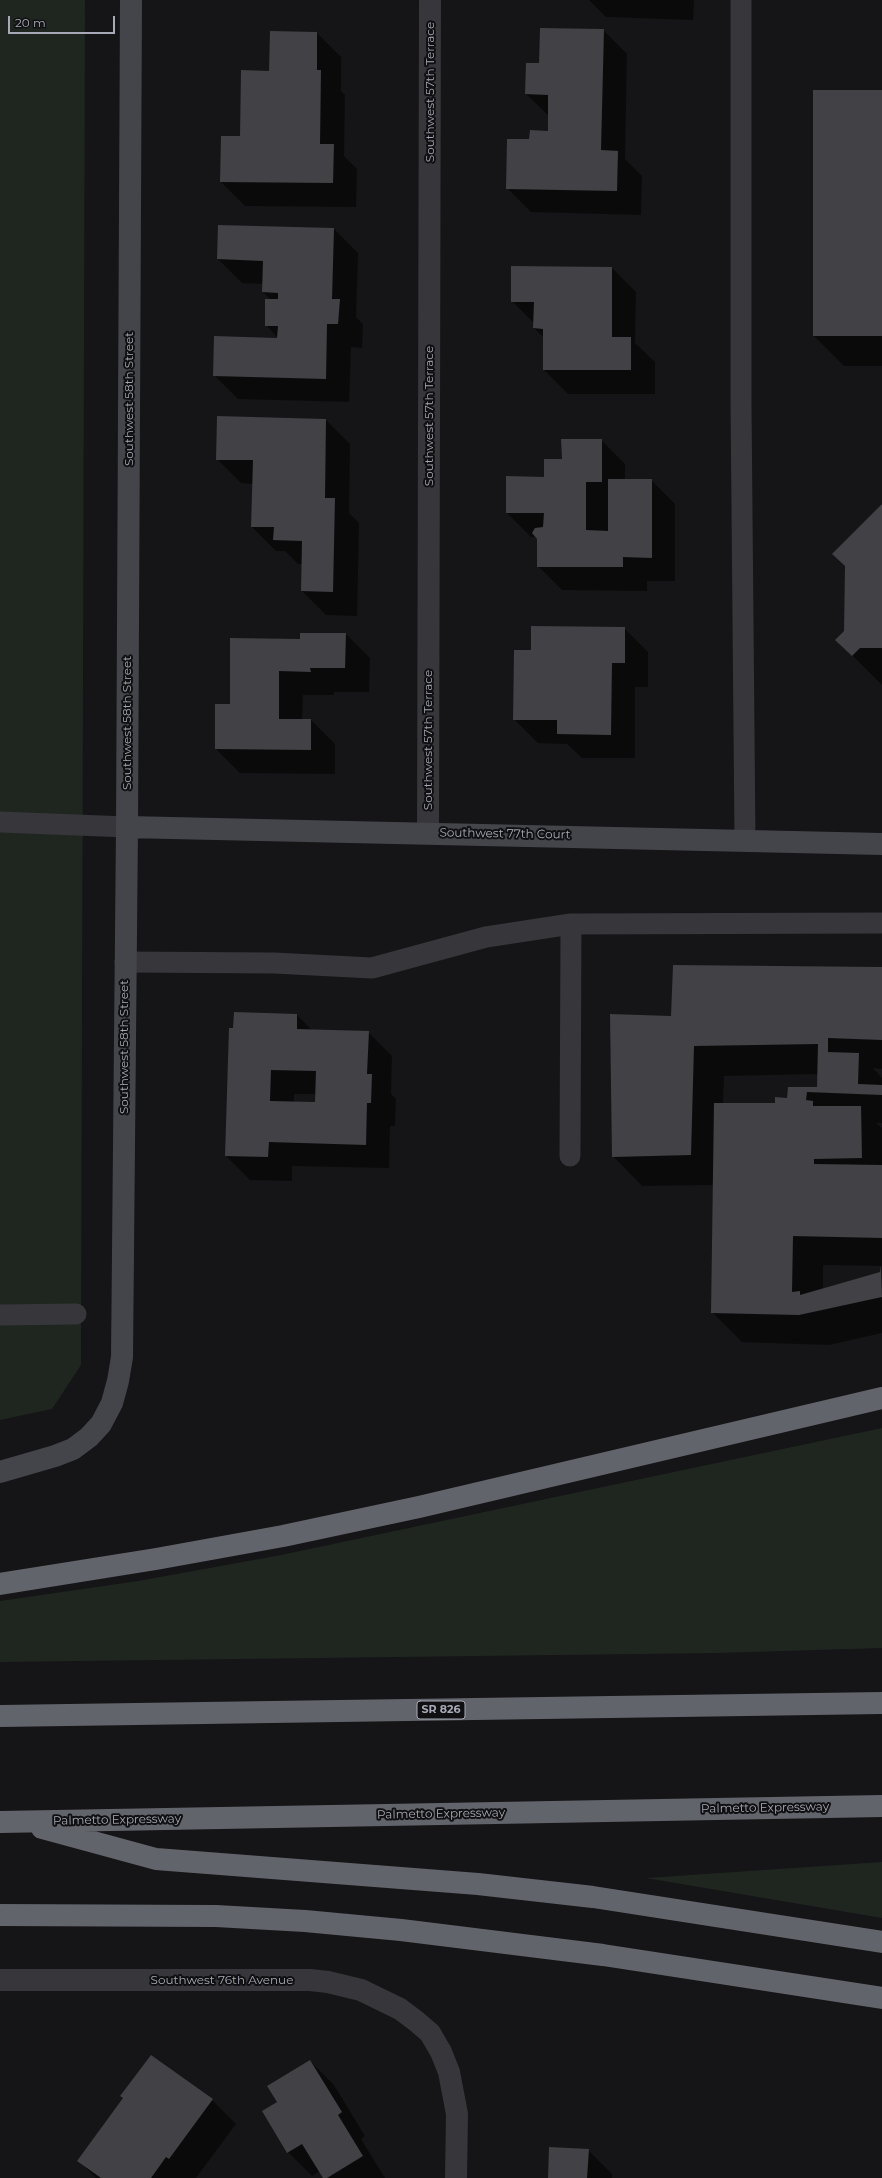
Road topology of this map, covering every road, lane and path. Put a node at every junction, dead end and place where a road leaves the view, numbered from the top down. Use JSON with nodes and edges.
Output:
{"nodes":[{"id":1,"x":131,"y":0,"type":"edge"},
{"id":2,"x":430,"y":0,"type":"edge"},
{"id":3,"x":741,"y":0,"type":"edge"},
{"id":4,"x":0,"y":822,"type":"edge"},
{"id":5,"x":127,"y":827,"type":"junction"},
{"id":6,"x":428,"y":832,"type":"junction"},
{"id":7,"x":745,"y":840,"type":"junction"},
{"id":8,"x":882,"y":844,"type":"edge"},
{"id":9,"x":882,"y":923,"type":"edge"},
{"id":10,"x":571,"y":924,"type":"junction"},
{"id":11,"x":125,"y":962,"type":"junction"},
{"id":12,"x":570,"y":1156,"type":"dead end"},
{"id":13,"x":76,"y":1314,"type":"dead end"},
{"id":14,"x":0,"y":1315,"type":"edge"},
{"id":15,"x":882,"y":1398,"type":"edge"},
{"id":16,"x":0,"y":1472,"type":"edge"},
{"id":17,"x":0,"y":1584,"type":"edge"},
{"id":18,"x":882,"y":1703,"type":"edge"},
{"id":19,"x":0,"y":1716,"type":"edge"},
{"id":20,"x":882,"y":1806,"type":"edge"},
{"id":21,"x":9,"y":1821,"type":"edge"},
{"id":22,"x":0,"y":1915,"type":"edge"},
{"id":23,"x":882,"y":1942,"type":"edge"},
{"id":24,"x":0,"y":1980,"type":"edge"},
{"id":25,"x":0,"y":1984,"type":"edge"},
{"id":26,"x":882,"y":1998,"type":"edge"},
{"id":27,"x":456,"y":2178,"type":"edge"}],
"edges":[{"from":1,"to":5,"type":"street","name":"Southwest 58th Street"},
{"from":2,"to":6,"type":"street","name":"Southwest 57th Terrace"},
{"from":3,"to":7,"type":"lane"},
{"from":4,"to":5,"type":"lane"},
{"from":5,"to":6,"type":"street","name":"Southwest 77th Court"},
{"from":5,"to":11,"type":"street","name":"Southwest 58th Street"},
{"from":6,"to":7,"type":"street","name":"Southwest 77th Court"},
{"from":7,"to":8,"type":"street","name":"Southwest 77th Court"},
{"from":9,"to":10,"type":"lane"},
{"from":10,"to":11,"type":"lane"},
{"from":10,"to":12,"type":"lane"},
{"from":11,"to":16,"type":"street","name":"Southwest 58th Street"},
{"from":13,"to":14,"type":"lane"},
{"from":15,"to":17,"type":"highway"},
{"from":18,"to":19,"type":"highway","number":"SR 826"},
{"from":20,"to":21,"type":"highway","name":"Palmetto Expressway"},
{"from":21,"to":23,"type":"highway"},
{"from":22,"to":26,"type":"highway"},
{"from":24,"to":25,"type":"street"},
{"from":24,"to":27,"type":"street","name":"Southwest 76th Avenue"}]}
